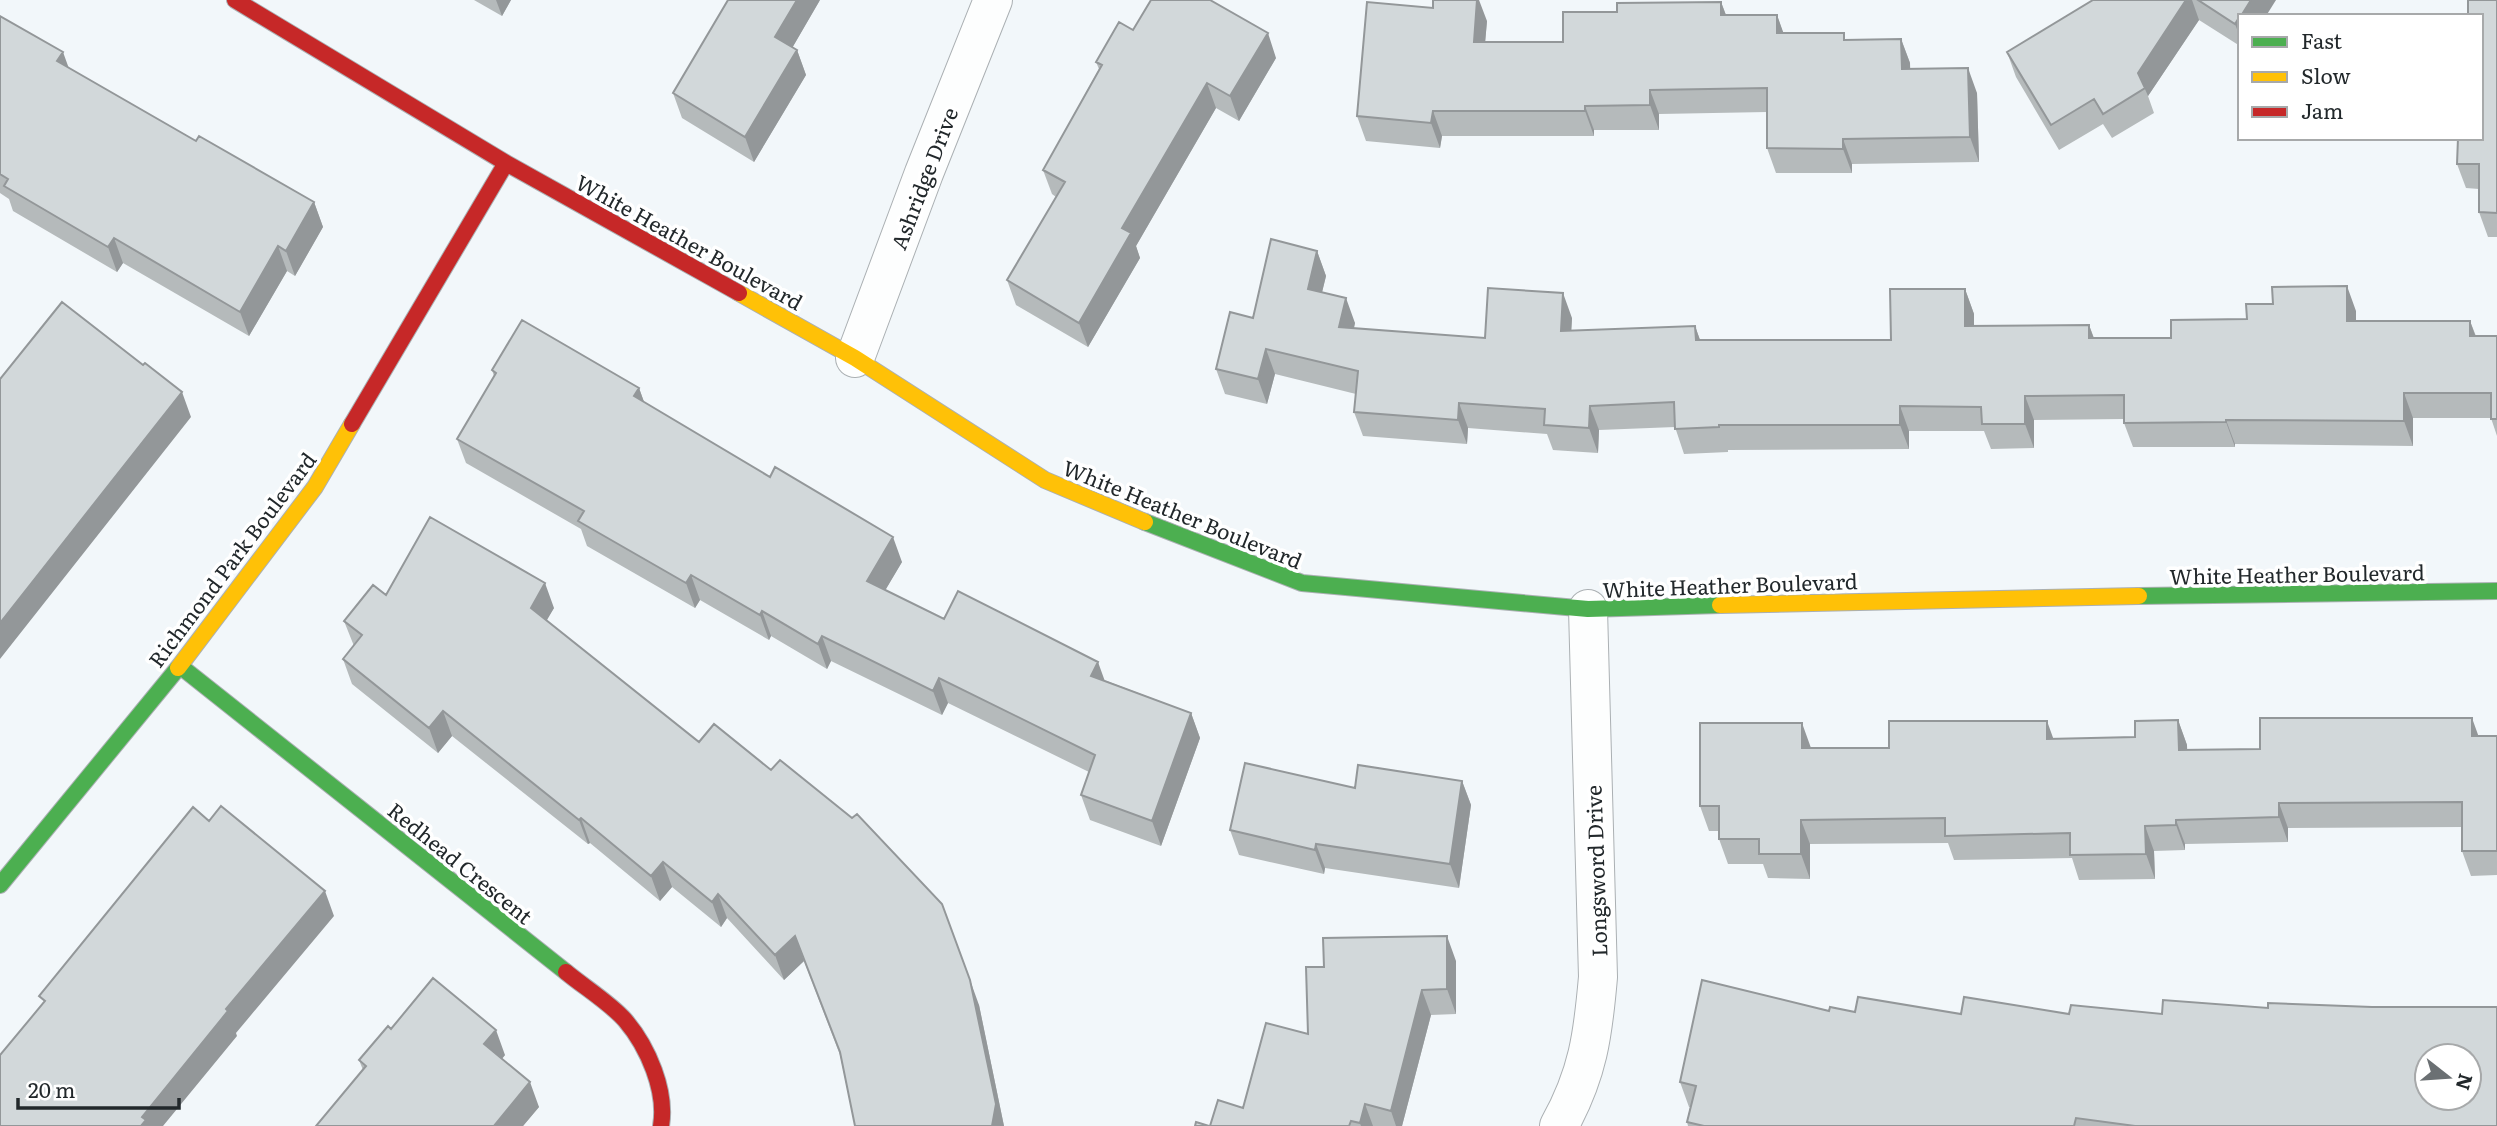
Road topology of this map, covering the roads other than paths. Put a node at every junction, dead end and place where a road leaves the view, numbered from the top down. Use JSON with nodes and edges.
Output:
{"nodes":[{"id":1,"x":235,"y":0,"type":"edge"},
{"id":2,"x":993,"y":0,"type":"edge"},
{"id":3,"x":506,"y":163,"type":"junction"},
{"id":4,"x":855,"y":358,"type":"junction"},
{"id":5,"x":2497,"y":591,"type":"edge"},
{"id":6,"x":1588,"y":609,"type":"junction"},
{"id":7,"x":180,"y":666,"type":"junction"},
{"id":8,"x":0,"y":885,"type":"edge"},
{"id":9,"x":661,"y":1126,"type":"edge"},
{"id":10,"x":1559,"y":1126,"type":"edge"}],
"edges":[{"from":1,"to":3,"type":"street","name":"White Heather Boulevard"},
{"from":2,"to":4,"type":"street","name":"Ashridge Drive"},
{"from":3,"to":4,"type":"street","name":"White Heather Boulevard"},
{"from":3,"to":7,"type":"street","name":"Richmond Park Boulevard"},
{"from":4,"to":6,"type":"street","name":"White Heather Boulevard"},
{"from":5,"to":6,"type":"street","name":"White Heather Boulevard"},
{"from":6,"to":10,"type":"street","name":"Longsword Drive"},
{"from":7,"to":8,"type":"street","name":"Richmond Park Boulevard"},
{"from":7,"to":9,"type":"street","name":"Redhead Crescent"}]}
